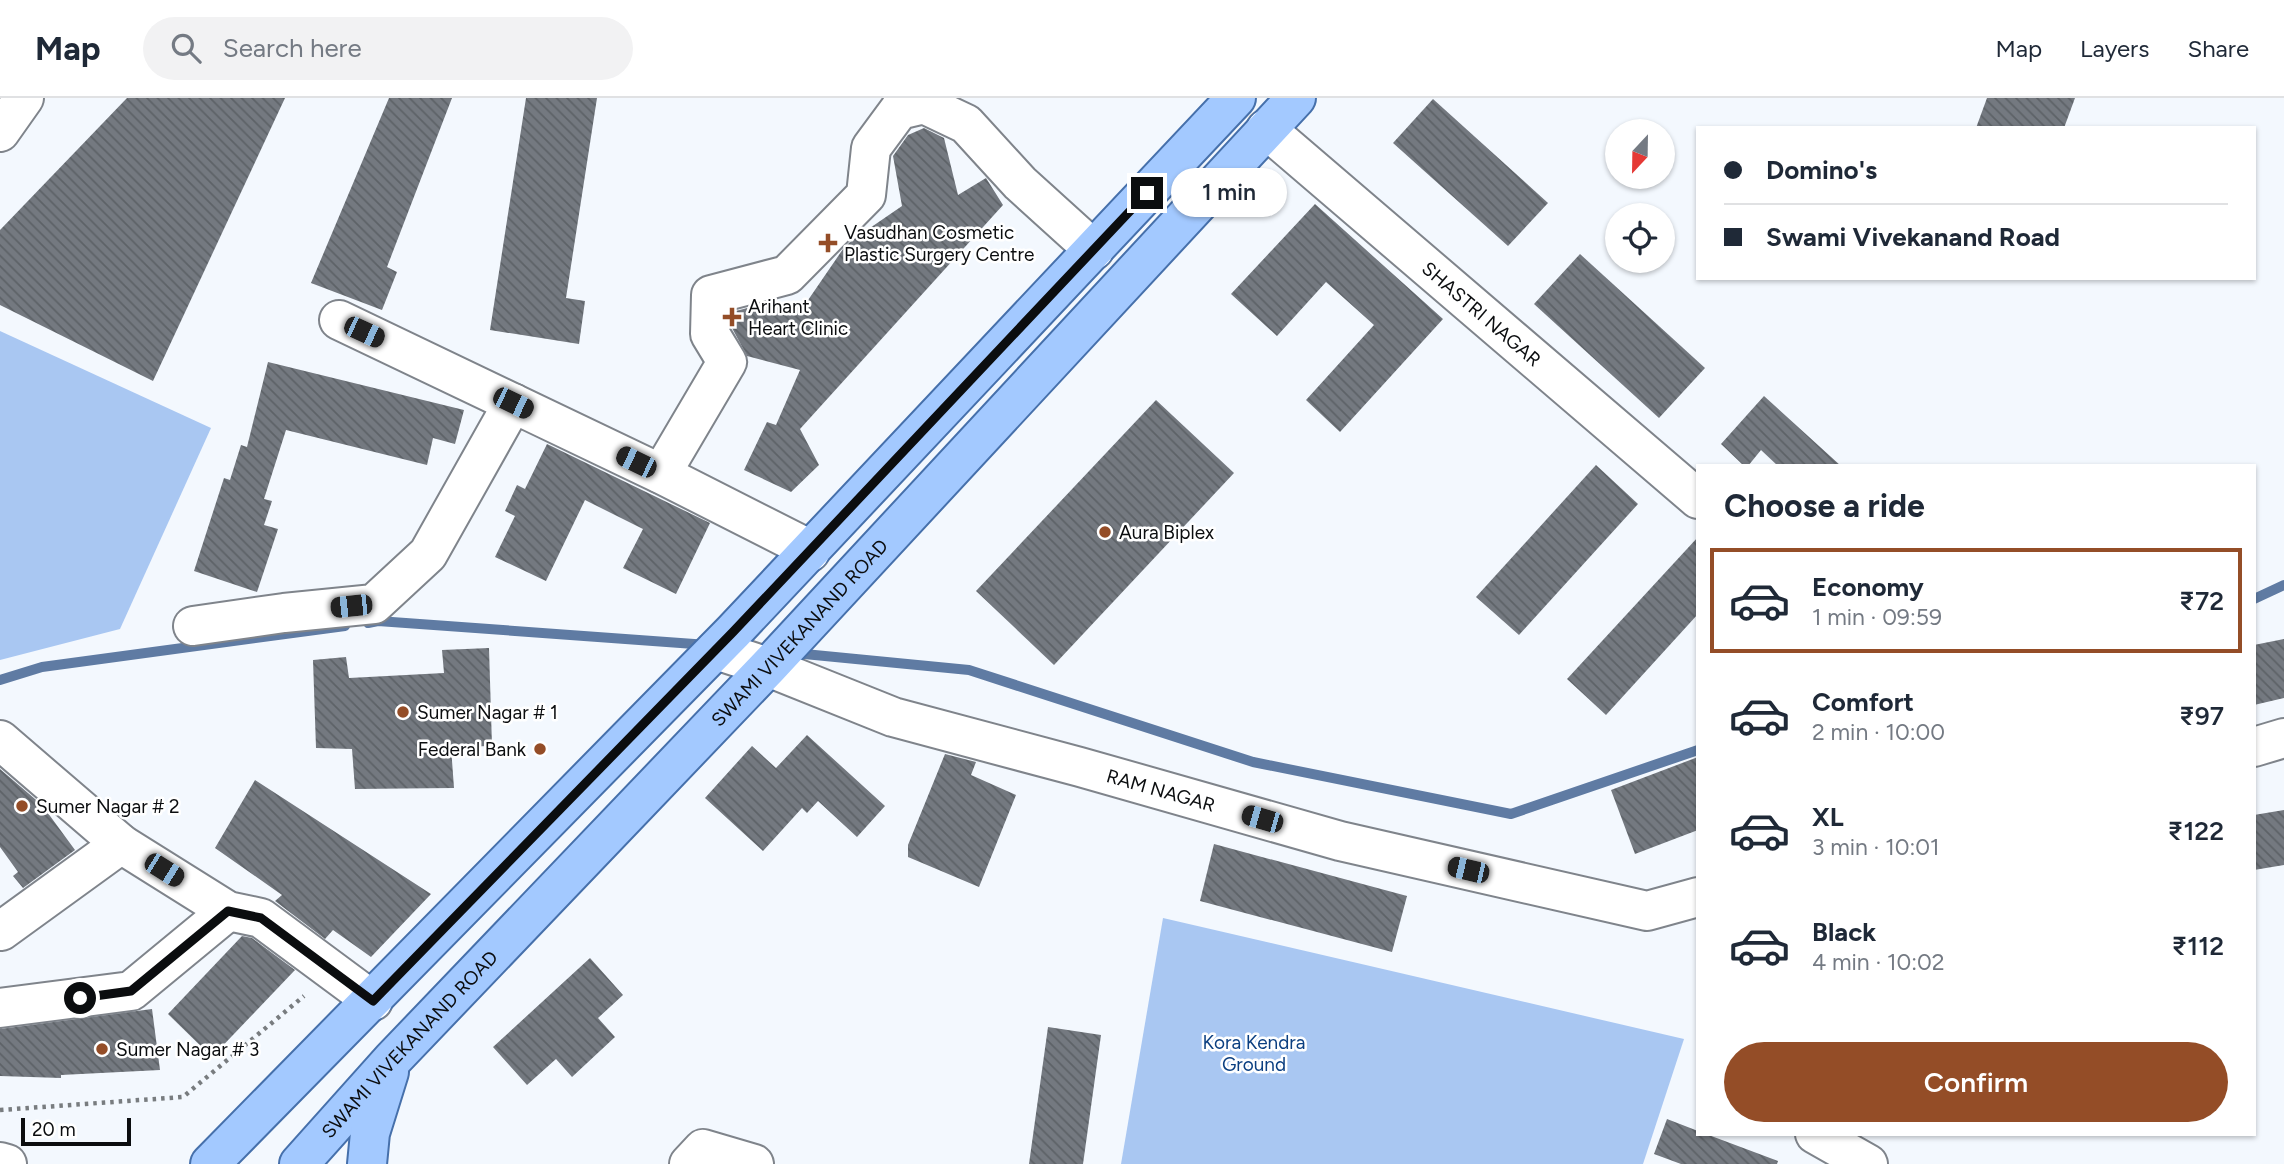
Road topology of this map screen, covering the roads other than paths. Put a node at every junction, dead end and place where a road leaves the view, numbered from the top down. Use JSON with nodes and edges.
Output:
{"nodes":[{"id":1,"x":24,"y":98,"type":"edge"},
{"id":2,"x":1236,"y":98,"type":"edge"},
{"id":3,"x":1296,"y":98,"type":"edge"},
{"id":4,"x":1266,"y":129,"type":"junction"},
{"id":5,"x":0,"y":132,"type":"edge"},
{"id":6,"x":1094,"y":250,"type":"junction"},
{"id":7,"x":339,"y":320,"type":"dead end"},
{"id":8,"x":513,"y":403,"type":"junction"},
{"id":9,"x":661,"y":474,"type":"junction"},
{"id":10,"x":1696,"y":497,"type":"edge"},
{"id":11,"x":810,"y":552,"type":"junction"},
{"id":12,"x":194,"y":626,"type":"dead end"},
{"id":13,"x":724,"y":641,"type":"junction"},
{"id":14,"x":778,"y":657,"type":"junction"},
{"id":15,"x":2284,"y":738,"type":"edge"},
{"id":16,"x":0,"y":740,"type":"edge"},
{"id":17,"x":2256,"y":746,"type":"edge"},
{"id":18,"x":121,"y":844,"type":"junction"},
{"id":19,"x":1696,"y":898,"type":"edge"},
{"id":20,"x":228,"y":911,"type":"junction"},
{"id":21,"x":0,"y":929,"type":"edge"},
{"id":22,"x":373,"y":1001,"type":"junction"},
{"id":23,"x":0,"y":1008,"type":"edge"},
{"id":24,"x":392,"y":1060,"type":"junction"},
{"id":25,"x":1819,"y":1136,"type":"edge"},
{"id":26,"x":0,"y":1162,"type":"edge"},
{"id":27,"x":7,"y":1164,"type":"edge"},
{"id":28,"x":210,"y":1164,"type":"edge"},
{"id":29,"x":299,"y":1164,"type":"edge"},
{"id":30,"x":368,"y":1164,"type":"edge"},
{"id":31,"x":689,"y":1164,"type":"edge"},
{"id":32,"x":754,"y":1164,"type":"edge"},
{"id":33,"x":1868,"y":1164,"type":"edge"}],
"edges":[{"from":1,"to":5,"type":"street"},
{"from":2,"to":6,"type":"main road"},
{"from":3,"to":4,"type":"main road","name":"SWAMI VIVEKANAND ROAD"},
{"from":4,"to":10,"type":"street","name":"SHASTRI NAGAR"},
{"from":4,"to":14,"type":"main road","name":"SWAMI VIVEKANAND ROAD"},
{"from":6,"to":9,"type":"street"},
{"from":6,"to":11,"type":"main road"},
{"from":7,"to":8,"type":"street"},
{"from":8,"to":9,"type":"street"},
{"from":8,"to":12,"type":"street"},
{"from":9,"to":11,"type":"street"},
{"from":11,"to":13,"type":"main road"},
{"from":13,"to":14,"type":"street","name":"RAM NAGAR"},
{"from":13,"to":22,"type":"main road"},
{"from":14,"to":19,"type":"street","name":"RAM NAGAR"},
{"from":14,"to":24,"type":"main road","name":"SWAMI VIVEKANAND ROAD"},
{"from":15,"to":17,"type":"street"},
{"from":16,"to":18,"type":"street"},
{"from":18,"to":20,"type":"street"},
{"from":18,"to":21,"type":"street"},
{"from":20,"to":22,"type":"street"},
{"from":20,"to":23,"type":"street"},
{"from":22,"to":28,"type":"main road"},
{"from":24,"to":29,"type":"main road","name":"SWAMI VIVEKANAND ROAD"},
{"from":24,"to":30,"type":"main road"},
{"from":25,"to":33,"type":"street"},
{"from":26,"to":27,"type":"street"},
{"from":31,"to":32,"type":"street"}]}
